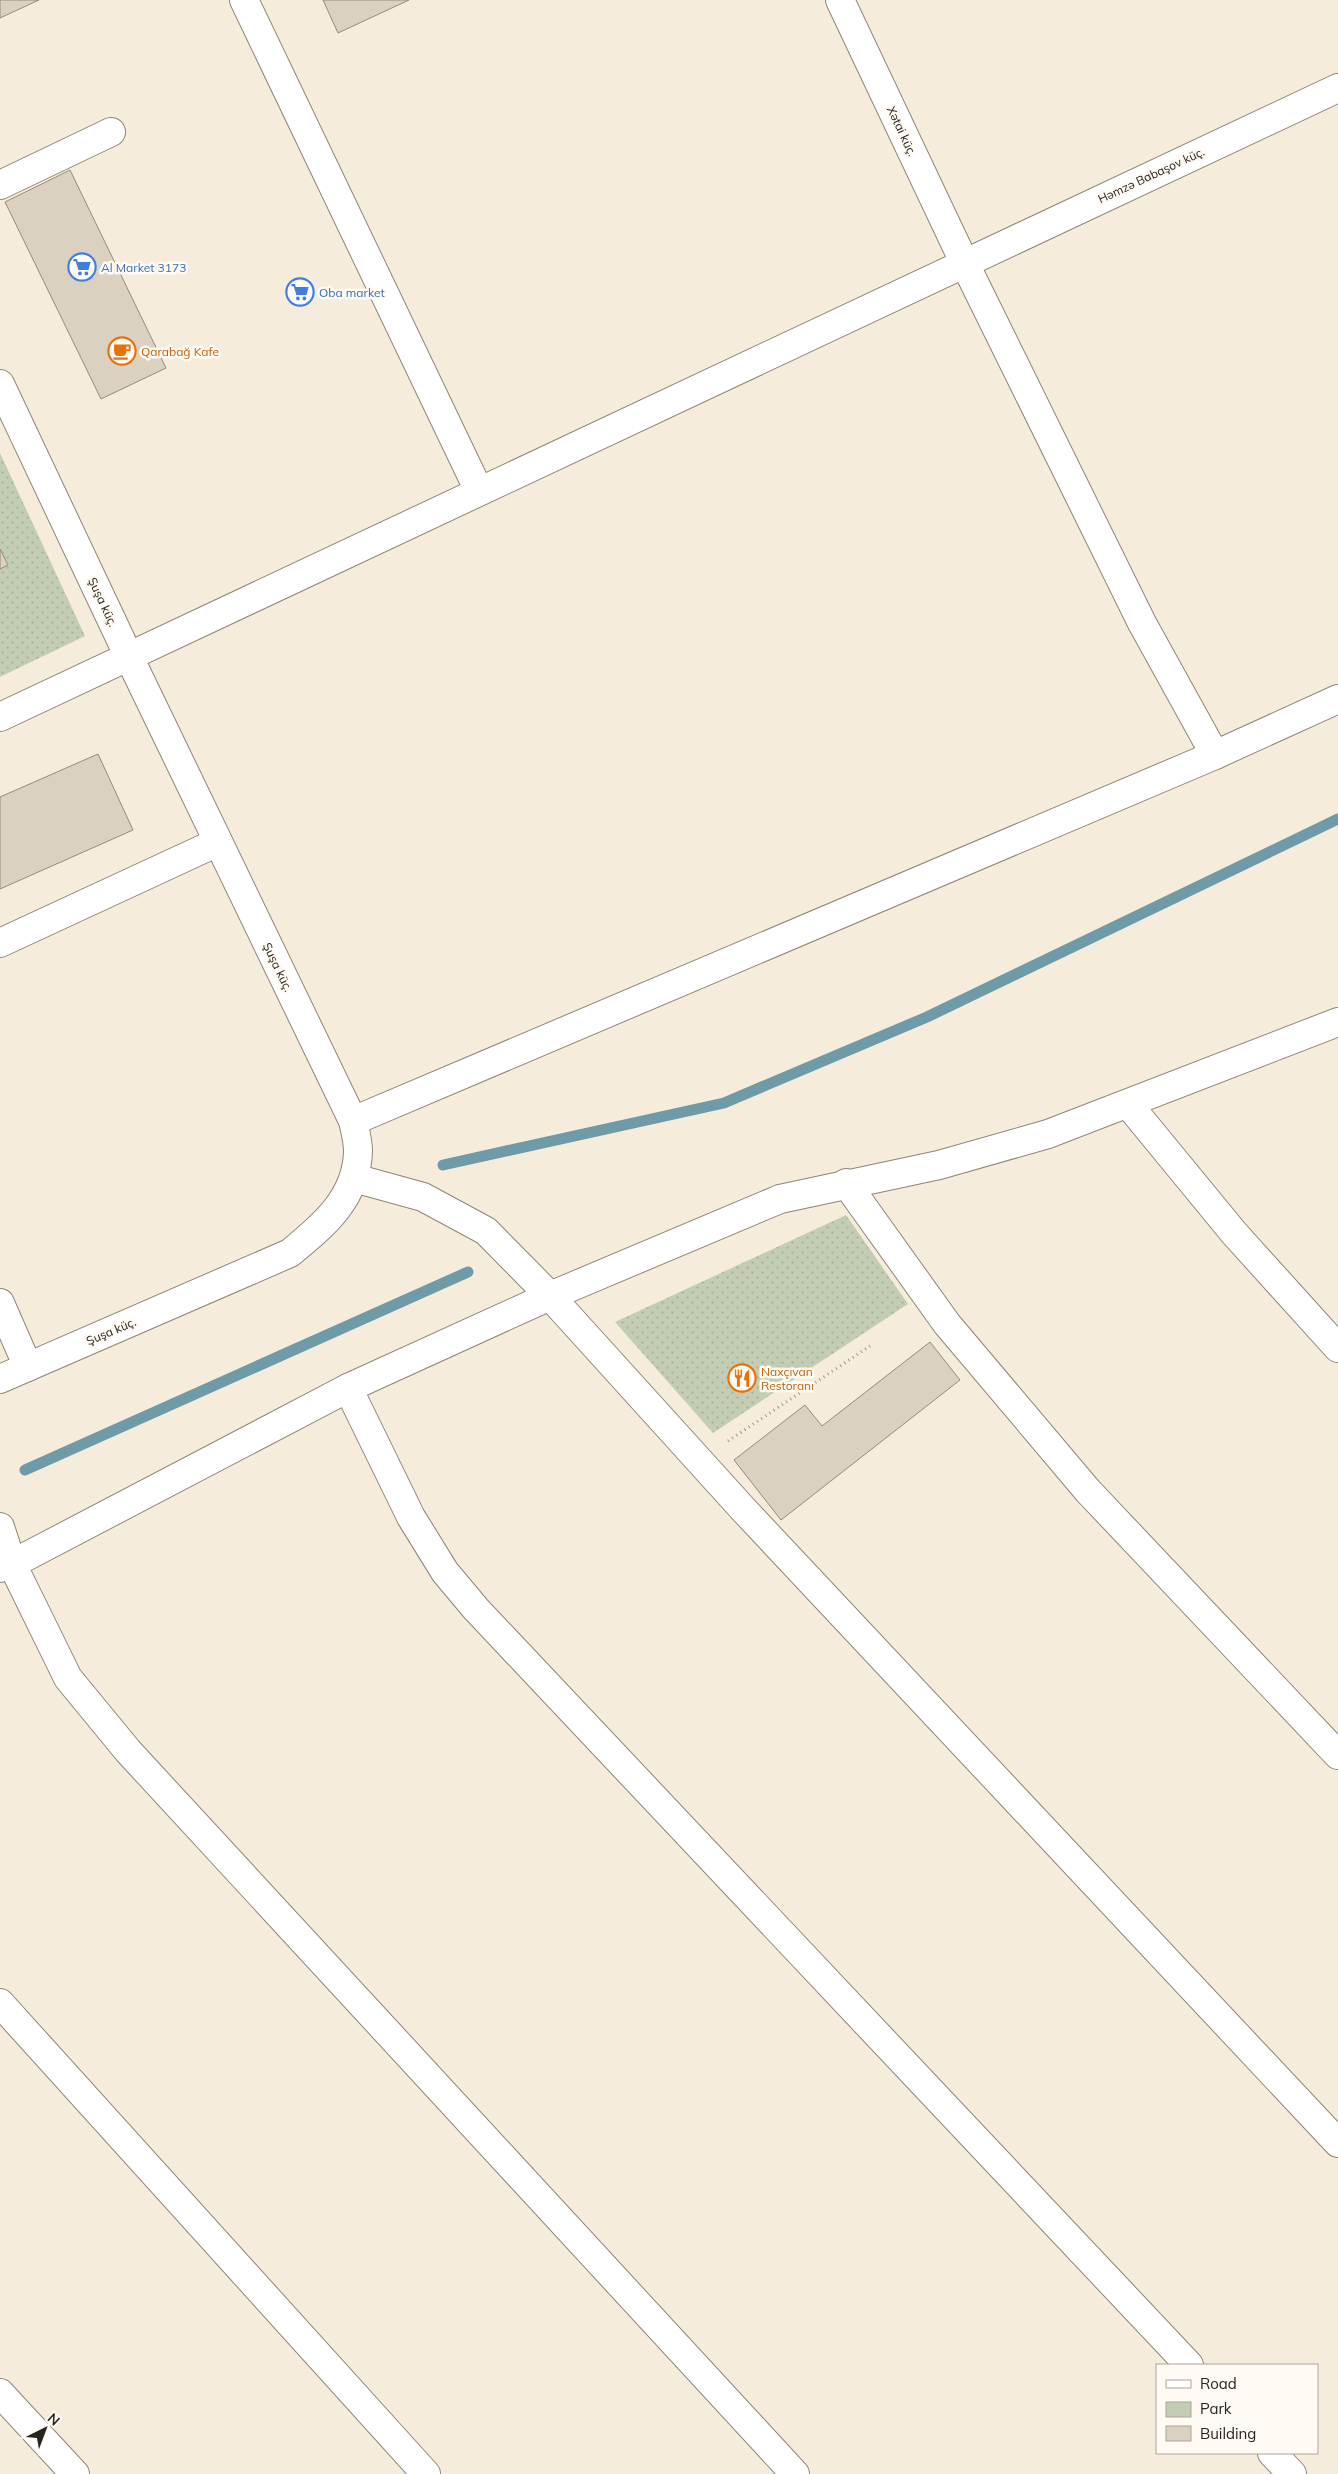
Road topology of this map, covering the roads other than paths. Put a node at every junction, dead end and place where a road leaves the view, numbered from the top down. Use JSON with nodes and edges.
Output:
{"nodes":[{"id":1,"x":244,"y":0,"type":"edge"},
{"id":2,"x":840,"y":0,"type":"edge"},
{"id":3,"x":1338,"y":88,"type":"edge"},
{"id":4,"x":111,"y":132,"type":"dead end"},
{"id":5,"x":0,"y":185,"type":"edge"},
{"id":6,"x":964,"y":262,"type":"junction"},
{"id":7,"x":0,"y":384,"type":"edge"},
{"id":8,"x":479,"y":491,"type":"junction"},
{"id":9,"x":129,"y":657,"type":"junction"},
{"id":10,"x":1338,"y":699,"type":"edge"},
{"id":11,"x":0,"y":717,"type":"edge"},
{"id":12,"x":1215,"y":755,"type":"junction"},
{"id":13,"x":218,"y":842,"type":"junction"},
{"id":14,"x":0,"y":943,"type":"edge"},
{"id":15,"x":1338,"y":1022,"type":"edge"},
{"id":16,"x":1128,"y":1104,"type":"junction"},
{"id":17,"x":353,"y":1121,"type":"junction"},
{"id":18,"x":354,"y":1178,"type":"junction"},
{"id":19,"x":846,"y":1183,"type":"junction"},
{"id":20,"x":550,"y":1296,"type":"junction"},
{"id":21,"x":0,"y":1304,"type":"edge"},
{"id":22,"x":1338,"y":1348,"type":"edge"},
{"id":23,"x":28,"y":1367,"type":"junction"},
{"id":24,"x":0,"y":1379,"type":"edge"},
{"id":25,"x":348,"y":1388,"type":"junction"},
{"id":26,"x":0,"y":1527,"type":"edge"},
{"id":27,"x":6,"y":1566,"type":"edge"},
{"id":28,"x":1338,"y":1754,"type":"edge"},
{"id":29,"x":0,"y":2003,"type":"edge"},
{"id":30,"x":1338,"y":2143,"type":"edge"},
{"id":31,"x":1188,"y":2364,"type":"edge"},
{"id":32,"x":0,"y":2394,"type":"edge"},
{"id":33,"x":1273,"y":2454,"type":"edge"},
{"id":34,"x":75,"y":2474,"type":"edge"},
{"id":35,"x":426,"y":2474,"type":"edge"},
{"id":36,"x":795,"y":2474,"type":"edge"},
{"id":37,"x":1292,"y":2474,"type":"edge"}],
"edges":[{"from":1,"to":8,"type":"street"},
{"from":2,"to":6,"type":"street","name":"Xətai küç."},
{"from":3,"to":6,"type":"street","name":"Həmzə Babaşov küç."},
{"from":4,"to":5,"type":"street"},
{"from":6,"to":8,"type":"street","name":"Həmzə Babaşov küç."},
{"from":6,"to":12,"type":"street","name":"Xətai küç."},
{"from":7,"to":9,"type":"street","name":"Şuşa küç."},
{"from":8,"to":9,"type":"street","name":"Həmzə Babaşov küç."},
{"from":9,"to":11,"type":"street","name":"Həmzə Babaşov küç."},
{"from":9,"to":13,"type":"street","name":"Şuşa küç."},
{"from":10,"to":12,"type":"street"},
{"from":12,"to":17,"type":"street"},
{"from":13,"to":14,"type":"street"},
{"from":13,"to":17,"type":"street","name":"Şuşa küç."},
{"from":15,"to":16,"type":"street"},
{"from":16,"to":19,"type":"street"},
{"from":16,"to":22,"type":"street"},
{"from":17,"to":18,"type":"street","name":"Şuşa küç."},
{"from":18,"to":20,"type":"street"},
{"from":18,"to":23,"type":"street","name":"Şuşa küç."},
{"from":19,"to":20,"type":"street"},
{"from":19,"to":28,"type":"street"},
{"from":20,"to":25,"type":"street"},
{"from":20,"to":30,"type":"street"},
{"from":21,"to":23,"type":"street"},
{"from":23,"to":24,"type":"street","name":"Şuşa küç."},
{"from":25,"to":27,"type":"street"},
{"from":25,"to":31,"type":"street"},
{"from":26,"to":27,"type":"street"},
{"from":27,"to":36,"type":"street"},
{"from":29,"to":35,"type":"street"},
{"from":32,"to":34,"type":"street"},
{"from":33,"to":37,"type":"street"}]}
